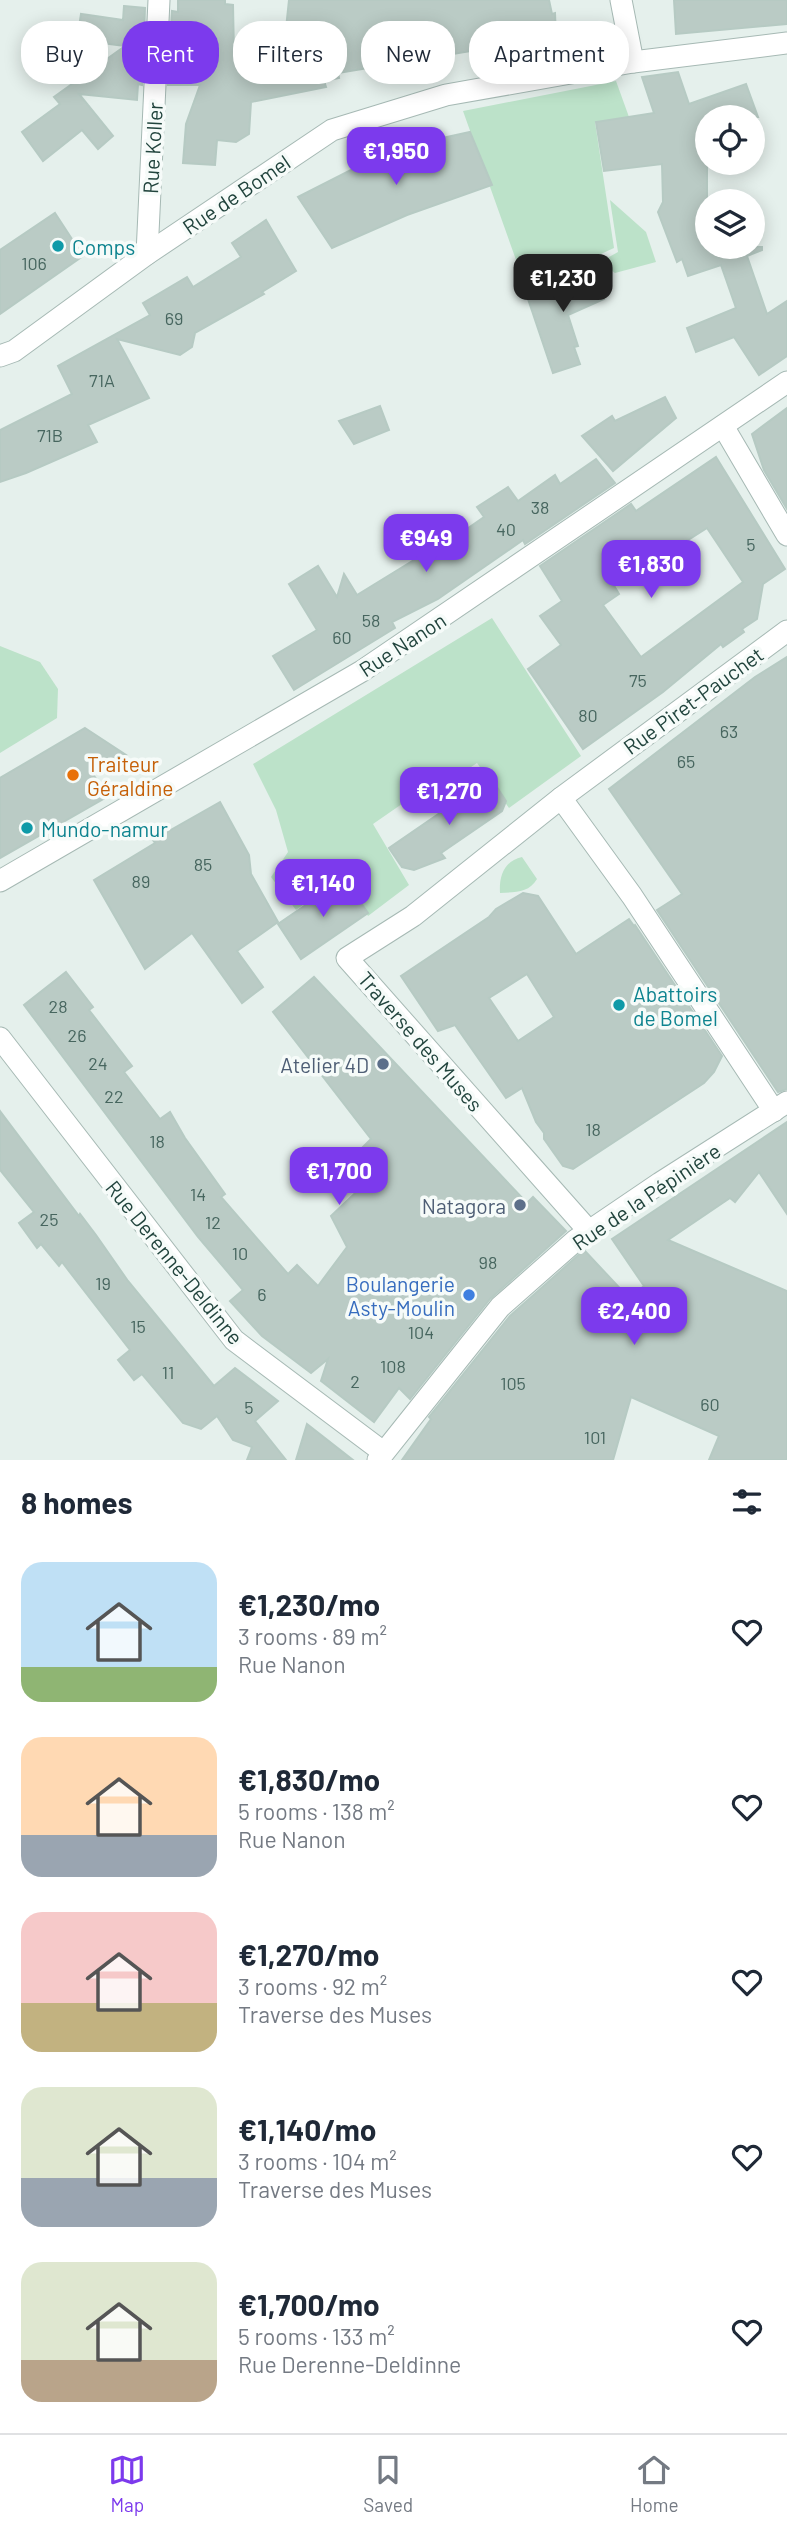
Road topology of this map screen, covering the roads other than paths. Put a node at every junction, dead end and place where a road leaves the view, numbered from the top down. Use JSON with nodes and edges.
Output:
{"nodes":[{"id":1,"x":159,"y":0,"type":"edge"},
{"id":2,"x":621,"y":0,"type":"edge"},
{"id":3,"x":787,"y":43,"type":"edge"},
{"id":4,"x":633,"y":62,"type":"junction"},
{"id":5,"x":147,"y":254,"type":"junction"},
{"id":6,"x":0,"y":356,"type":"edge"},
{"id":7,"x":787,"y":382,"type":"edge"},
{"id":8,"x":723,"y":426,"type":"junction"},
{"id":9,"x":787,"y":535,"type":"edge"},
{"id":10,"x":787,"y":631,"type":"edge"},
{"id":11,"x":599,"y":770,"type":"joint"},
{"id":12,"x":561,"y":798,"type":"junction"},
{"id":13,"x":0,"y":881,"type":"edge"},
{"id":14,"x":0,"y":1038,"type":"edge"},
{"id":15,"x":781,"y":1107,"type":"edge"},
{"id":16,"x":588,"y":1230,"type":"junction"},
{"id":17,"x":380,"y":1456,"type":"edge"}],
"edges":[{"from":1,"to":5,"type":"street","name":"Rue Koller"},
{"from":2,"to":4,"type":"street"},
{"from":3,"to":4,"type":"street","name":"Rue de Bomel"},
{"from":4,"to":5,"type":"street","name":"Rue de Bomel"},
{"from":5,"to":6,"type":"street","name":"Rue de Bomel"},
{"from":7,"to":8,"type":"street","name":"Rue Nanon"},
{"from":8,"to":9,"type":"street"},
{"from":8,"to":13,"type":"street","name":"Rue Nanon"},
{"from":10,"to":11,"type":"street","name":"Rue Piret-Pauchet"},
{"from":11,"to":12,"type":"street","name":"Traverse des Muses"},
{"from":12,"to":15,"type":"street"},
{"from":12,"to":16,"type":"street","name":"Traverse des Muses"},
{"from":14,"to":17,"type":"street","name":"Rue Derenne-Deldinne"},
{"from":15,"to":16,"type":"street","name":"Rue de la Pépinière"},
{"from":16,"to":17,"type":"street","name":"Rue de la Pépinière"}]}
